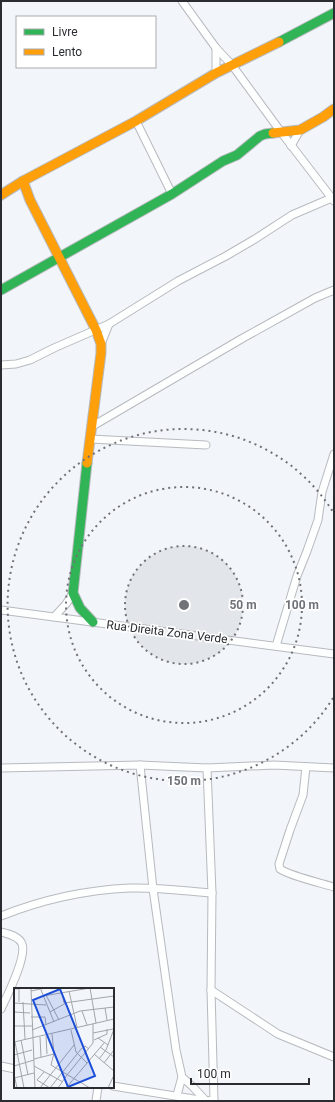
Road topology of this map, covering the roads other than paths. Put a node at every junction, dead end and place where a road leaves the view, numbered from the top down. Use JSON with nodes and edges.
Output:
{"nodes":[{"id":1,"x":184,"y":2,"type":"edge"},
{"id":2,"x":334,"y":13,"type":"edge"},
{"id":3,"x":216,"y":48,"type":"junction"},
{"id":4,"x":232,"y":65,"type":"junction"},
{"id":5,"x":216,"y":73,"type":"junction"},
{"id":6,"x":334,"y":109,"type":"edge"},
{"id":7,"x":136,"y":121,"type":"junction"},
{"id":8,"x":300,"y":130,"type":"junction"},
{"id":9,"x":281,"y":132,"type":"junction"},
{"id":10,"x":291,"y":146,"type":"junction"},
{"id":11,"x":24,"y":181,"type":"junction"},
{"id":12,"x":172,"y":194,"type":"junction"},
{"id":13,"x":1,"y":195,"type":"edge"},
{"id":14,"x":333,"y":199,"type":"edge"},
{"id":15,"x":60,"y":257,"type":"junction"},
{"id":16,"x":1,"y":290,"type":"edge"},
{"id":17,"x":334,"y":290,"type":"edge"},
{"id":18,"x":109,"y":324,"type":"junction"},
{"id":19,"x":96,"y":330,"type":"junction"},
{"id":20,"x":101,"y":344,"type":"junction"},
{"id":21,"x":1,"y":365,"type":"edge"},
{"id":22,"x":91,"y":427,"type":"junction"},
{"id":23,"x":90,"y":439,"type":"junction"},
{"id":24,"x":206,"y":445,"type":"dead end"},
{"id":25,"x":334,"y":454,"type":"edge"},
{"id":26,"x":73,"y":593,"type":"junction"},
{"id":27,"x":1,"y":610,"type":"edge"},
{"id":28,"x":54,"y":617,"type":"junction"},
{"id":29,"x":93,"y":622,"type":"junction"},
{"id":30,"x":276,"y":646,"type":"junction"},
{"id":31,"x":334,"y":654,"type":"edge"},
{"id":32,"x":140,"y":765,"type":"junction"},
{"id":33,"x":306,"y":767,"type":"junction"},
{"id":34,"x":1,"y":768,"type":"edge"},
{"id":35,"x":207,"y":768,"type":"junction"},
{"id":36,"x":334,"y":768,"type":"edge"},
{"id":37,"x":334,"y":887,"type":"edge"},
{"id":38,"x":153,"y":889,"type":"junction"},
{"id":39,"x":212,"y":893,"type":"junction"},
{"id":40,"x":1,"y":916,"type":"edge"},
{"id":41,"x":1,"y":932,"type":"edge"},
{"id":42,"x":210,"y":990,"type":"junction"},
{"id":43,"x":1,"y":1009,"type":"edge"},
{"id":44,"x":334,"y":1056,"type":"edge"},
{"id":45,"x":1,"y":1066,"type":"edge"},
{"id":46,"x":14,"y":1069,"type":"edge"},
{"id":47,"x":182,"y":1077,"type":"junction"},
{"id":48,"x":114,"y":1086,"type":"edge"},
{"id":49,"x":98,"y":1088,"type":"edge"},
{"id":50,"x":177,"y":1096,"type":"junction"},
{"id":51,"x":96,"y":1101,"type":"edge"},
{"id":52,"x":206,"y":1101,"type":"edge"},
{"id":53,"x":214,"y":1101,"type":"edge"}],
"edges":[{"from":1,"to":3,"type":"street"},
{"from":2,"to":4,"type":"street"},
{"from":3,"to":4,"type":"street"},
{"from":3,"to":5,"type":"street"},
{"from":4,"to":5,"type":"street"},
{"from":4,"to":9,"type":"street"},
{"from":5,"to":7,"type":"street"},
{"from":6,"to":8,"type":"street"},
{"from":7,"to":11,"type":"street"},
{"from":7,"to":12,"type":"street"},
{"from":8,"to":9,"type":"street"},
{"from":8,"to":10,"type":"street"},
{"from":9,"to":10,"type":"street"},
{"from":9,"to":12,"type":"street"},
{"from":10,"to":14,"type":"street"},
{"from":11,"to":13,"type":"street"},
{"from":11,"to":15,"type":"street"},
{"from":12,"to":15,"type":"street"},
{"from":14,"to":18,"type":"street"},
{"from":15,"to":16,"type":"street"},
{"from":15,"to":19,"type":"street"},
{"from":17,"to":22,"type":"street"},
{"from":18,"to":19,"type":"street"},
{"from":18,"to":20,"type":"street"},
{"from":19,"to":20,"type":"street"},
{"from":19,"to":21,"type":"street"},
{"from":20,"to":22,"type":"street"},
{"from":22,"to":23,"type":"street"},
{"from":23,"to":24,"type":"street"},
{"from":23,"to":26,"type":"street"},
{"from":25,"to":30,"type":"street"},
{"from":26,"to":28,"type":"street"},
{"from":26,"to":29,"type":"street"},
{"from":27,"to":28,"type":"street","name":"Rua Direita Zona Verde"},
{"from":28,"to":29,"type":"street","name":"Rua Direita Zona Verde"},
{"from":29,"to":30,"type":"street","name":"Rua Direita Zona Verde"},
{"from":30,"to":31,"type":"street","name":"Rua Direita Zona Verde"},
{"from":32,"to":34,"type":"street"},
{"from":32,"to":35,"type":"street"},
{"from":32,"to":38,"type":"street"},
{"from":33,"to":35,"type":"street"},
{"from":33,"to":36,"type":"street"},
{"from":33,"to":37,"type":"street"},
{"from":35,"to":39,"type":"street"},
{"from":38,"to":39,"type":"street"},
{"from":38,"to":40,"type":"street"},
{"from":38,"to":47,"type":"street"},
{"from":39,"to":42,"type":"street"},
{"from":41,"to":43,"type":"street"},
{"from":42,"to":44,"type":"street"},
{"from":42,"to":53,"type":"street"},
{"from":45,"to":46,"type":"street"},
{"from":47,"to":50,"type":"street"},
{"from":47,"to":52,"type":"street"},
{"from":48,"to":50,"type":"street"},
{"from":49,"to":51,"type":"street"},
{"from":50,"to":52,"type":"street"},
{"from":52,"to":53,"type":"street"}]}
